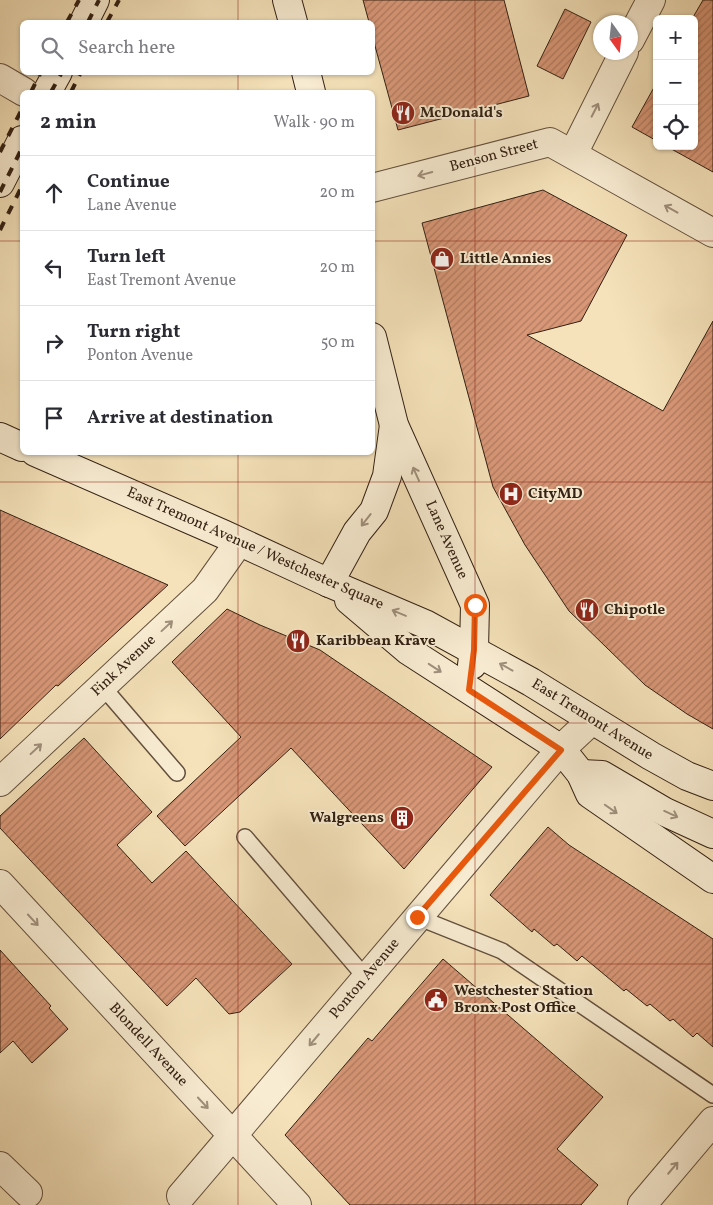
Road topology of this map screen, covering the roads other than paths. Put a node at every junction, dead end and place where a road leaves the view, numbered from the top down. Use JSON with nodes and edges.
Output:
{"nodes":[{"id":1,"x":95,"y":0,"type":"edge"},
{"id":2,"x":651,"y":0,"type":"edge"},
{"id":3,"x":85,"y":20,"type":"edge"},
{"id":4,"x":638,"y":25,"type":"edge"},
{"id":5,"x":620,"y":60,"type":"edge"},
{"id":6,"x":56,"y":75,"type":"edge"},
{"id":7,"x":307,"y":75,"type":"edge"},
{"id":8,"x":0,"y":78,"type":"edge"},
{"id":9,"x":21,"y":90,"type":"edge"},
{"id":10,"x":48,"y":90,"type":"edge"},
{"id":11,"x":310,"y":90,"type":"edge"},
{"id":12,"x":574,"y":154,"type":"junction"},
{"id":13,"x":12,"y":158,"type":"edge"},
{"id":14,"x":0,"y":183,"type":"edge"},
{"id":15,"x":375,"y":187,"type":"edge"},
{"id":16,"x":713,"y":233,"type":"edge"},
{"id":17,"x":375,"y":349,"type":"edge"},
{"id":18,"x":394,"y":425,"type":"junction"},
{"id":19,"x":0,"y":437,"type":"edge"},
{"id":20,"x":20,"y":446,"type":"edge"},
{"id":21,"x":42,"y":455,"type":"edge"},
{"id":22,"x":239,"y":542,"type":"junction"},
{"id":23,"x":329,"y":583,"type":"junction"},
{"id":24,"x":474,"y":650,"type":"junction"},
{"id":25,"x":102,"y":686,"type":"junction"},
{"id":26,"x":469,"y":690,"type":"junction"},
{"id":27,"x":592,"y":720,"type":"junction"},
{"id":28,"x":561,"y":750,"type":"junction"},
{"id":29,"x":177,"y":773,"type":"dead end"},
{"id":30,"x":581,"y":774,"type":"junction"},
{"id":31,"x":0,"y":782,"type":"edge"},
{"id":32,"x":713,"y":786,"type":"edge"},
{"id":33,"x":713,"y":834,"type":"edge"},
{"id":34,"x":245,"y":837,"type":"dead end"},
{"id":35,"x":713,"y":879,"type":"edge"},
{"id":36,"x":0,"y":884,"type":"edge"},
{"id":37,"x":417,"y":917,"type":"junction"},
{"id":38,"x":366,"y":978,"type":"junction"},
{"id":39,"x":713,"y":1095,"type":"edge"},
{"id":40,"x":713,"y":1121,"type":"edge"},
{"id":41,"x":233,"y":1136,"type":"junction"},
{"id":42,"x":0,"y":1166,"type":"edge"},
{"id":43,"x":28,"y":1193,"type":"dead end"},
{"id":44,"x":181,"y":1196,"type":"dead end"},
{"id":45,"x":297,"y":1205,"type":"edge"},
{"id":46,"x":642,"y":1205,"type":"edge"}],
"edges":[{"from":1,"to":3,"type":"street"},
{"from":2,"to":4,"type":"street"},
{"from":12,"to":5,"type":"street","one_way":true},
{"from":6,"to":10,"type":"street"},
{"from":7,"to":11,"type":"street"},
{"from":8,"to":9,"type":"street"},
{"from":12,"to":15,"type":"street","name":"Benson Street","one_way":true},
{"from":16,"to":12,"type":"street","name":"Benson Street","one_way":true},
{"from":13,"to":14,"type":"street"},
{"from":17,"to":18,"type":"street","name":"Lane Avenue"},
{"from":18,"to":23,"type":"street","name":"Lane Avenue","one_way":true},
{"from":24,"to":18,"type":"street","name":"Lane Avenue","one_way":true},
{"from":19,"to":20,"type":"street"},
{"from":21,"to":22,"type":"street","name":"East Tremont Avenue / Westchester Square"},
{"from":22,"to":23,"type":"street","name":"East Tremont Avenue / Westchester Square"},
{"from":25,"to":22,"type":"street","name":"Fink Avenue","one_way":true},
{"from":24,"to":23,"type":"street","name":"East Tremont Avenue / Westchester Square","one_way":true},
{"from":23,"to":26,"type":"street","one_way":true},
{"from":24,"to":26,"type":"street","name":"Lane Avenue"},
{"from":27,"to":24,"type":"street","name":"East Tremont Avenue","one_way":true},
{"from":25,"to":29,"type":"lane"},
{"from":31,"to":25,"type":"street","name":"Fink Avenue","one_way":true},
{"from":26,"to":28,"type":"street"},
{"from":27,"to":28,"type":"street","name":"Ponton Avenue"},
{"from":27,"to":32,"type":"street","name":"East Tremont Avenue"},
{"from":28,"to":30,"type":"street"},
{"from":28,"to":37,"type":"street","name":"Ponton Avenue"},
{"from":30,"to":33,"type":"street","one_way":true},
{"from":30,"to":35,"type":"street","one_way":true},
{"from":34,"to":38,"type":"lane"},
{"from":36,"to":41,"type":"street","name":"Blondell Avenue","one_way":true},
{"from":37,"to":38,"type":"street","name":"Ponton Avenue"},
{"from":37,"to":39,"type":"lane"},
{"from":38,"to":41,"type":"street","name":"Ponton Avenue","one_way":true},
{"from":46,"to":40,"type":"street","one_way":true},
{"from":41,"to":44,"type":"street","name":"Ponton Avenue"},
{"from":41,"to":45,"type":"street","name":"Blondell Avenue"},
{"from":42,"to":43,"type":"street"}]}
